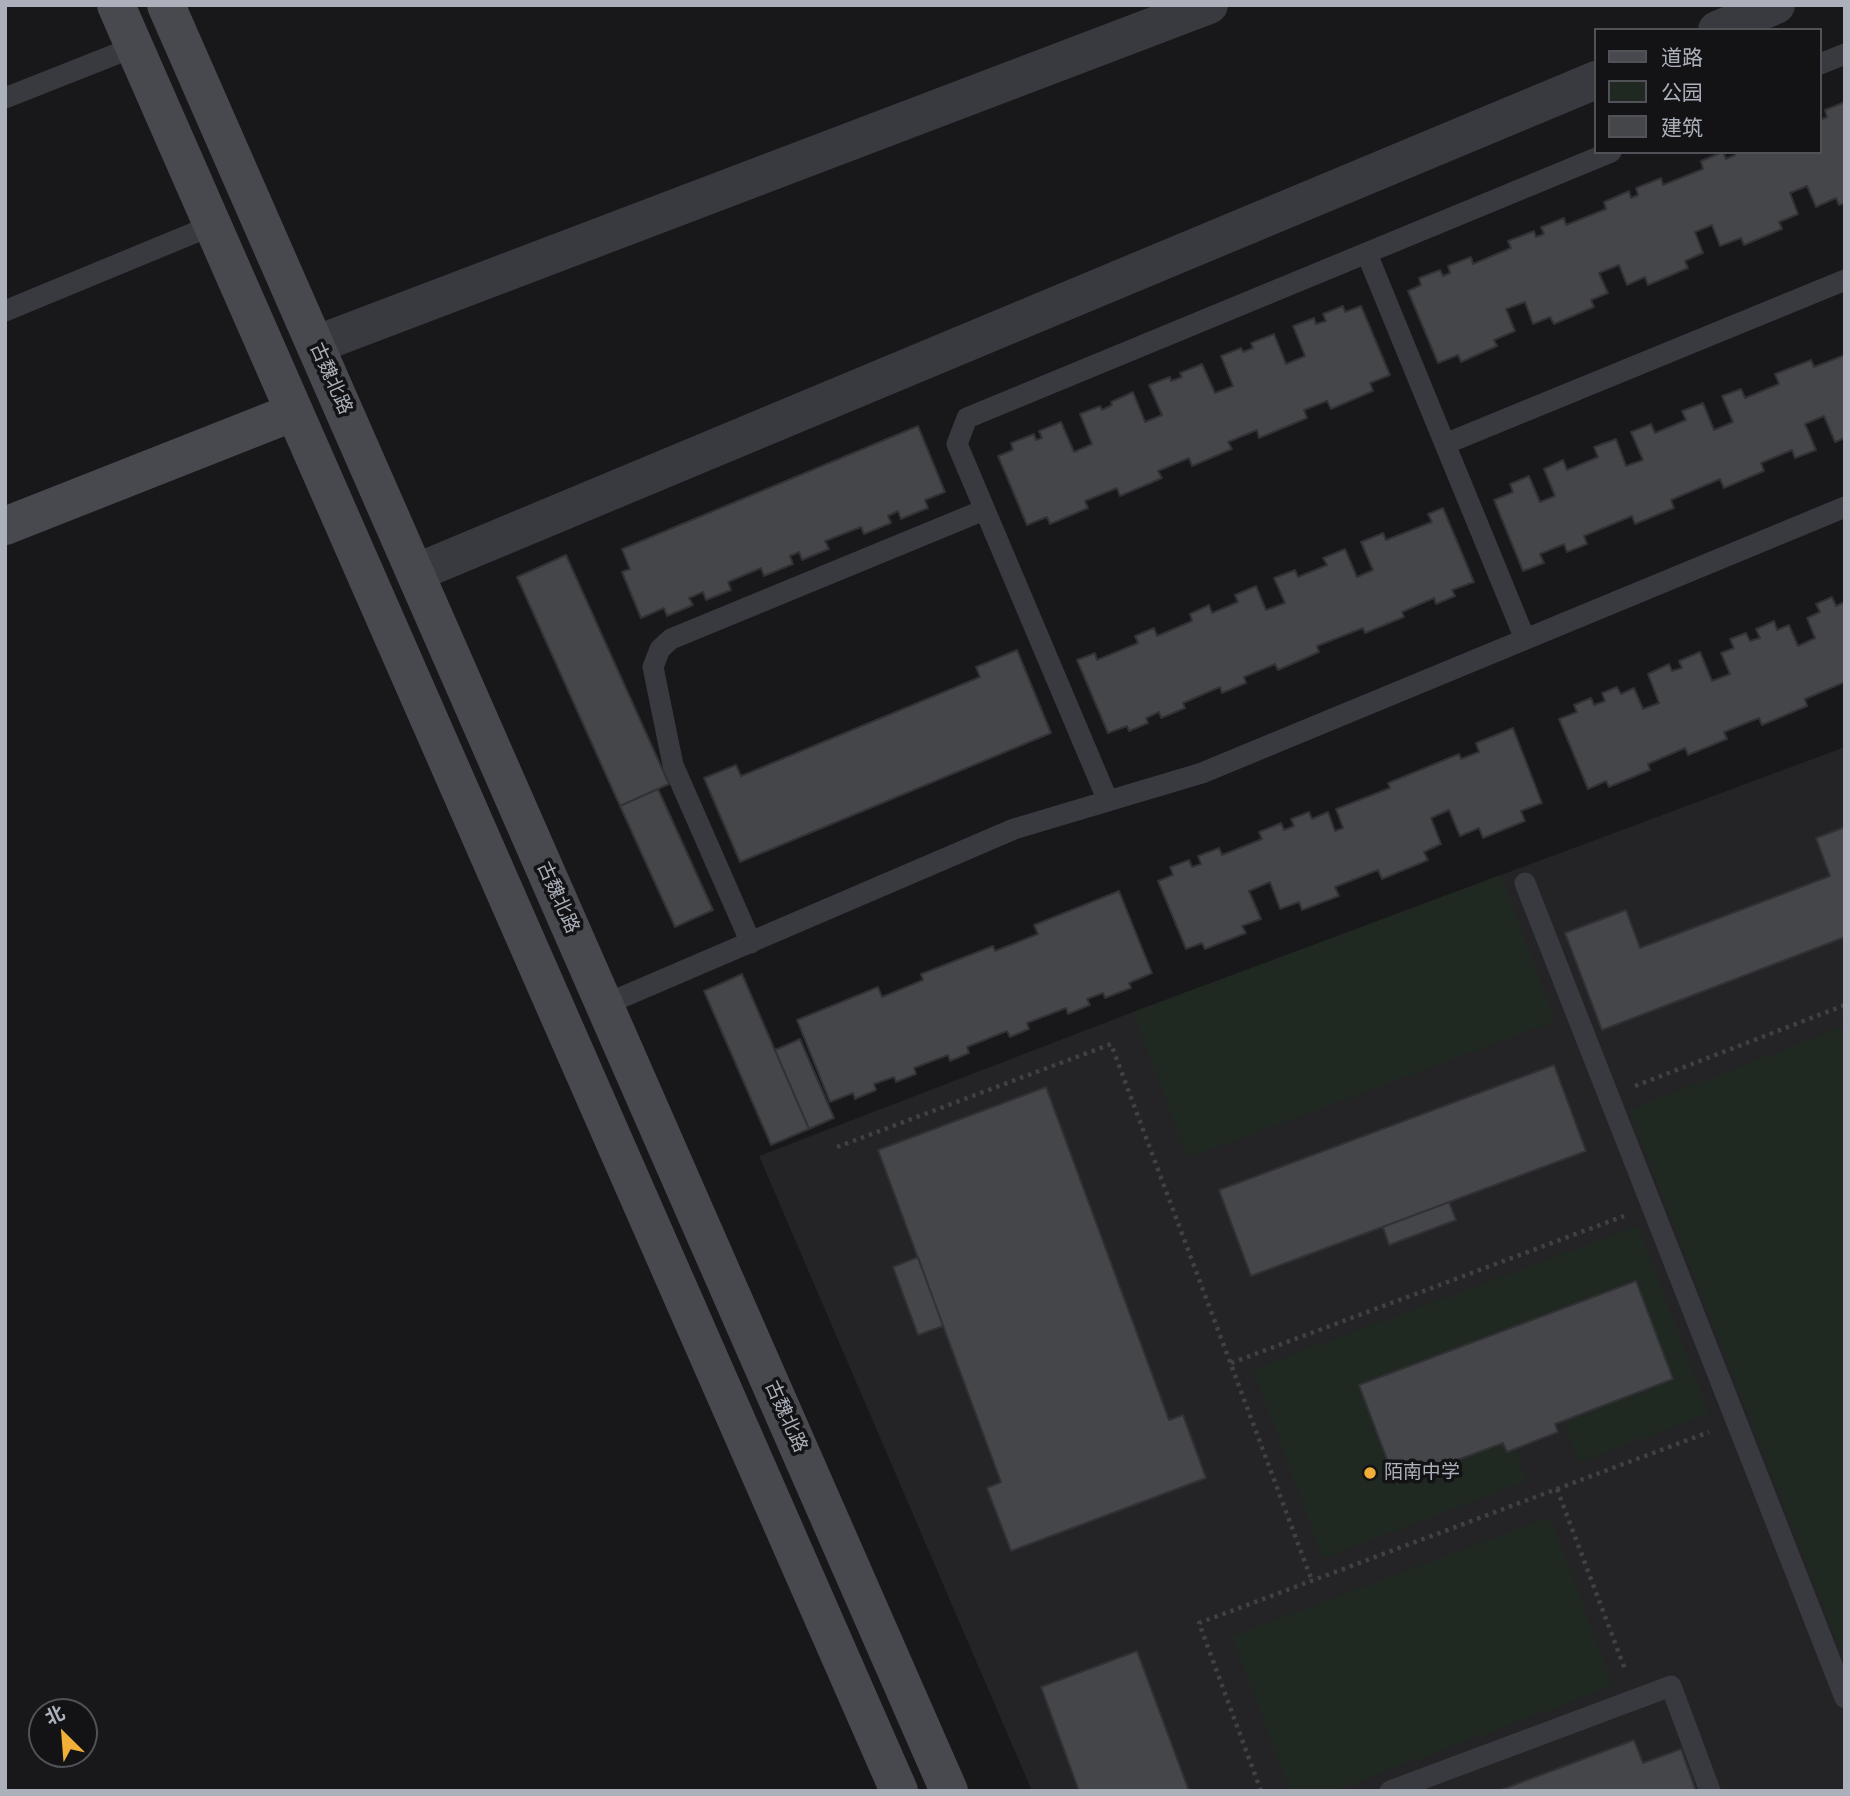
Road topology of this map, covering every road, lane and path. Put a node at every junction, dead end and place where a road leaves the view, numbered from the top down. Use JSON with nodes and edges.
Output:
{"nodes":[{"id":1,"x":116,"y":5,"type":"edge"},
{"id":2,"x":166,"y":5,"type":"edge"},
{"id":3,"x":1209,"y":5,"type":"edge"},
{"id":4,"x":1776,"y":5,"type":"edge"},
{"id":5,"x":1722,"y":28,"type":"edge"},
{"id":6,"x":134,"y":47,"type":"junction"},
{"id":7,"x":1845,"y":54,"type":"edge"},
{"id":8,"x":1822,"y":63,"type":"edge"},
{"id":9,"x":1594,"y":81,"type":"edge"},
{"id":10,"x":5,"y":98,"type":"edge"},
{"id":11,"x":1606,"y":154,"type":"edge"},
{"id":12,"x":213,"y":226,"type":"junction"},
{"id":13,"x":1367,"y":254,"type":"junction"},
{"id":14,"x":1845,"y":280,"type":"edge"},
{"id":15,"x":5,"y":311,"type":"edge"},
{"id":16,"x":315,"y":345,"type":"junction"},
{"id":17,"x":293,"y":412,"type":"junction"},
{"id":18,"x":1445,"y":444,"type":"junction"},
{"id":19,"x":1845,"y":507,"type":"edge"},
{"id":20,"x":984,"y":509,"type":"junction"},
{"id":21,"x":5,"y":526,"type":"edge"},
{"id":22,"x":415,"y":573,"type":"junction"},
{"id":23,"x":1525,"y":639,"type":"junction"},
{"id":24,"x":1108,"y":802,"type":"junction"},
{"id":25,"x":1525,"y":883,"type":"dead end"},
{"id":26,"x":751,"y":943,"type":"junction"},
{"id":27,"x":1845,"y":1005,"type":"edge"},
{"id":28,"x":604,"y":1006,"type":"junction"},
{"id":29,"x":1608,"y":1097,"type":"junction"},
{"id":30,"x":837,"y":1147,"type":"dead end"},
{"id":31,"x":1651,"y":1206,"type":"junction"},
{"id":32,"x":1231,"y":1363,"type":"junction"},
{"id":33,"x":1736,"y":1422,"type":"junction"},
{"id":34,"x":1557,"y":1489,"type":"junction"},
{"id":35,"x":1312,"y":1581,"type":"junction"},
{"id":36,"x":1845,"y":1698,"type":"edge"},
{"id":37,"x":1636,"y":1699,"type":"junction"},
{"id":38,"x":899,"y":1791,"type":"edge"},
{"id":39,"x":949,"y":1791,"type":"edge"},
{"id":40,"x":1261,"y":1791,"type":"edge"},
{"id":41,"x":1390,"y":1791,"type":"edge"},
{"id":42,"x":1710,"y":1791,"type":"edge"}],
"edges":[{"from":1,"to":6,"type":"main road"},
{"from":2,"to":16,"type":"main road","name":"古魏北路"},
{"from":3,"to":16,"type":"street"},
{"from":4,"to":5,"type":"street"},
{"from":6,"to":10,"type":"lane"},
{"from":6,"to":12,"type":"main road"},
{"from":7,"to":8,"type":"lane"},
{"from":9,"to":22,"type":"street"},
{"from":11,"to":13,"type":"lane"},
{"from":12,"to":15,"type":"lane"},
{"from":12,"to":17,"type":"main road"},
{"from":13,"to":18,"type":"lane"},
{"from":13,"to":20,"type":"lane"},
{"from":14,"to":18,"type":"lane"},
{"from":16,"to":22,"type":"main road","name":"古魏北路"},
{"from":17,"to":21,"type":"main road"},
{"from":17,"to":38,"type":"main road"},
{"from":18,"to":23,"type":"lane"},
{"from":19,"to":23,"type":"lane"},
{"from":20,"to":24,"type":"lane"},
{"from":20,"to":26,"type":"lane"},
{"from":22,"to":28,"type":"main road","name":"古魏北路"},
{"from":23,"to":24,"type":"lane"},
{"from":24,"to":26,"type":"lane"},
{"from":25,"to":29,"type":"lane"},
{"from":26,"to":28,"type":"lane"},
{"from":27,"to":29,"type":"path"},
{"from":28,"to":39,"type":"main road","name":"古魏北路"},
{"from":29,"to":31,"type":"lane"},
{"from":30,"to":32,"type":"path"},
{"from":31,"to":32,"type":"path"},
{"from":31,"to":33,"type":"lane"},
{"from":32,"to":35,"type":"path"},
{"from":33,"to":34,"type":"path"},
{"from":33,"to":36,"type":"lane"},
{"from":34,"to":35,"type":"path"},
{"from":34,"to":37,"type":"path"},
{"from":35,"to":40,"type":"path"},
{"from":37,"to":41,"type":"lane"},
{"from":37,"to":42,"type":"lane"}]}
